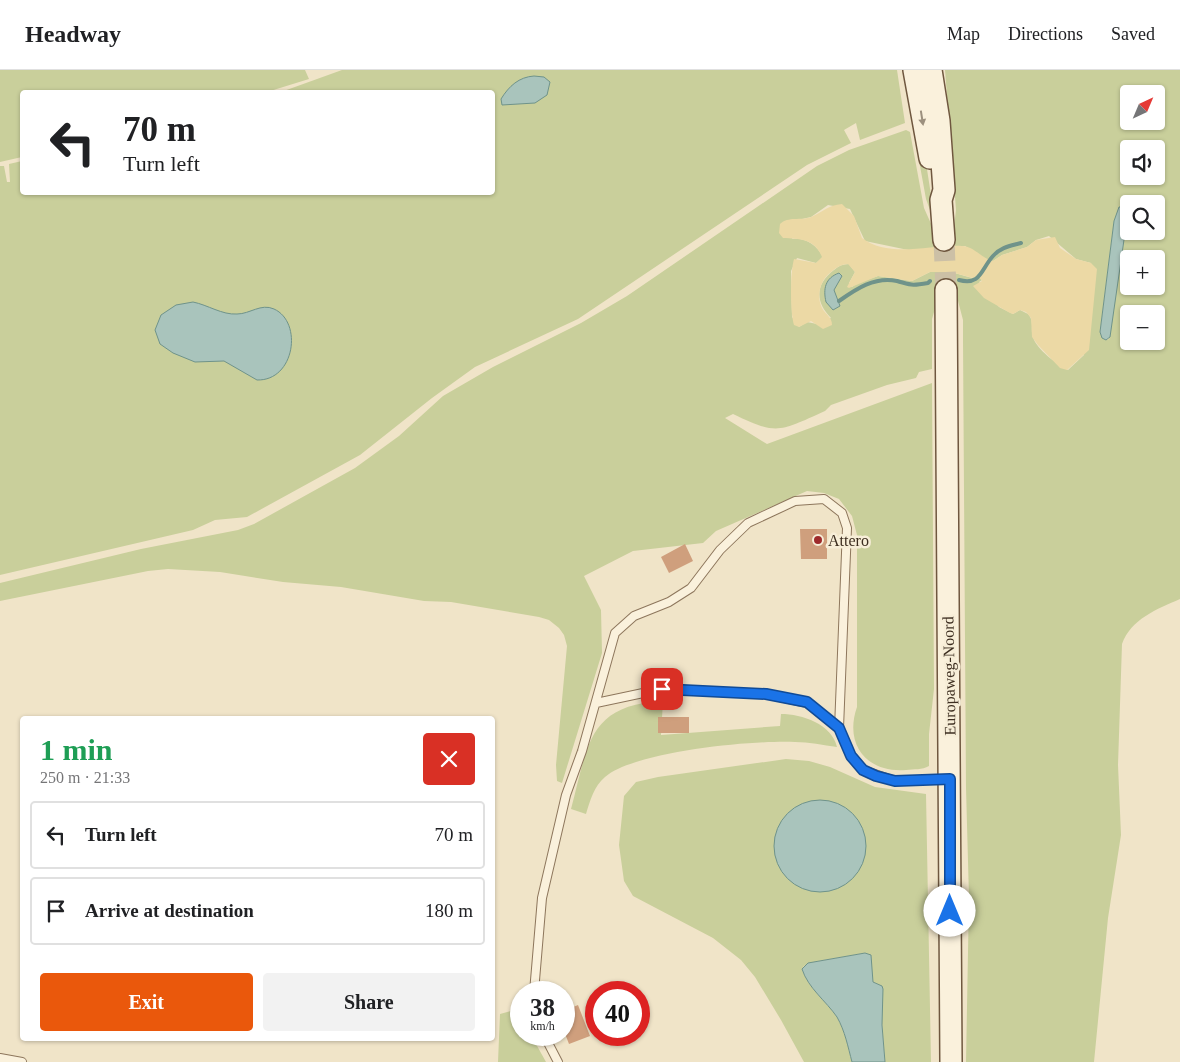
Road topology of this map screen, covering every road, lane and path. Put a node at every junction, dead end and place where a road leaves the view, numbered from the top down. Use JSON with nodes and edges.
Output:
{"nodes":[{"id":1,"x":914,"y":70,"type":"edge"},
{"id":2,"x":931,"y":70,"type":"edge"},
{"id":3,"x":941,"y":200,"type":"junction"},
{"id":4,"x":944,"y":240,"type":"tunnel mouth"},
{"id":5,"x":946,"y":290,"type":"tunnel mouth"},
{"id":6,"x":596,"y":703,"type":"junction"},
{"id":7,"x":839,"y":728,"type":"junction"},
{"id":8,"x":950,"y":779,"type":"junction"},
{"id":9,"x":535,"y":981,"type":"edge"},
{"id":10,"x":550,"y":1046,"type":"edge"},
{"id":11,"x":0,"y":1058,"type":"edge"},
{"id":12,"x":22,"y":1062,"type":"edge"},
{"id":13,"x":558,"y":1062,"type":"edge"},
{"id":14,"x":951,"y":1062,"type":"edge"}],
"edges":[{"from":1,"to":3,"type":"street","one_way":true},
{"from":2,"to":3,"type":"street"},
{"from":3,"to":4,"type":"street"},
{"from":5,"to":8,"type":"street","name":"Europaweg-Noord"},
{"from":6,"to":7,"type":"lane"},
{"from":6,"to":7,"type":"lane"},
{"from":6,"to":9,"type":"lane"},
{"from":7,"to":8,"type":"lane"},
{"from":8,"to":14,"type":"street","name":"Europaweg-Noord"},
{"from":10,"to":13,"type":"lane"},
{"from":11,"to":12,"type":"lane"}]}
